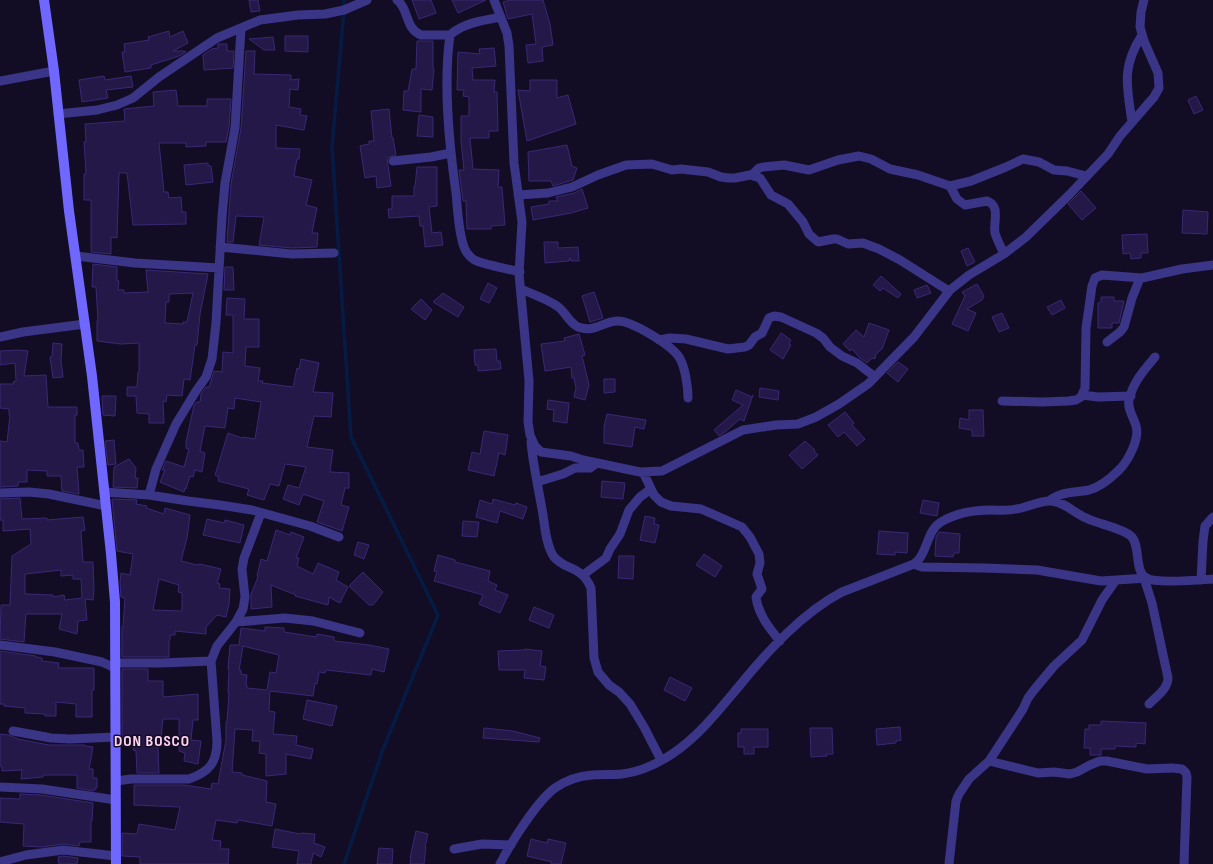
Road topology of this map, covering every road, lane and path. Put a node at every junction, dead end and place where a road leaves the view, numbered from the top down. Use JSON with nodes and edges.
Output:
{"nodes":[{"id":1,"x":44,"y":0,"type":"edge"},
{"id":2,"x":367,"y":0,"type":"edge"},
{"id":3,"x":397,"y":0,"type":"edge"},
{"id":4,"x":494,"y":0,"type":"edge"},
{"id":5,"x":1144,"y":0,"type":"edge"},
{"id":6,"x":501,"y":17,"type":"junction"},
{"id":7,"x":241,"y":29,"type":"junction"},
{"id":8,"x":450,"y":35,"type":"junction"},
{"id":9,"x":1142,"y":35,"type":"junction"},
{"id":10,"x":54,"y":72,"type":"junction"},
{"id":11,"x":0,"y":81,"type":"edge"},
{"id":12,"x":58,"y":114,"type":"junction"},
{"id":13,"x":1132,"y":122,"type":"junction"},
{"id":14,"x":451,"y":154,"type":"junction"},
{"id":15,"x":393,"y":161,"type":"dead end"},
{"id":16,"x":752,"y":175,"type":"junction"},
{"id":17,"x":1086,"y":176,"type":"junction"},
{"id":18,"x":950,"y":186,"type":"junction"},
{"id":19,"x":518,"y":195,"type":"junction"},
{"id":20,"x":220,"y":247,"type":"junction"},
{"id":21,"x":334,"y":253,"type":"dead end"},
{"id":22,"x":1004,"y":254,"type":"junction"},
{"id":23,"x":76,"y":256,"type":"junction"},
{"id":24,"x":1213,"y":265,"type":"edge"},
{"id":25,"x":219,"y":268,"type":"junction"},
{"id":26,"x":520,"y":272,"type":"junction"},
{"id":27,"x":1140,"y":278,"type":"junction"},
{"id":28,"x":521,"y":289,"type":"junction"},
{"id":29,"x":949,"y":291,"type":"junction"},
{"id":30,"x":85,"y":324,"type":"junction"},
{"id":31,"x":0,"y":337,"type":"edge"},
{"id":32,"x":659,"y":340,"type":"junction"},
{"id":33,"x":1107,"y":342,"type":"dead end"},
{"id":34,"x":1155,"y":357,"type":"dead end"},
{"id":35,"x":875,"y":377,"type":"junction"},
{"id":36,"x":1082,"y":396,"type":"junction"},
{"id":37,"x":1131,"y":396,"type":"junction"},
{"id":38,"x":688,"y":398,"type":"dead end"},
{"id":39,"x":1002,"y":401,"type":"dead end"},
{"id":40,"x":530,"y":435,"type":"junction"},
{"id":41,"x":597,"y":463,"type":"junction"},
{"id":42,"x":643,"y":472,"type":"junction"},
{"id":43,"x":537,"y":482,"type":"junction"},
{"id":44,"x":651,"y":489,"type":"junction"},
{"id":45,"x":104,"y":492,"type":"junction"},
{"id":46,"x":0,"y":493,"type":"edge"},
{"id":47,"x":149,"y":495,"type":"junction"},
{"id":48,"x":1049,"y":501,"type":"junction"},
{"id":49,"x":106,"y":506,"type":"junction"},
{"id":50,"x":261,"y":513,"type":"junction"},
{"id":51,"x":1213,"y":517,"type":"edge"},
{"id":52,"x":339,"y":537,"type":"dead end"},
{"id":53,"x":914,"y":564,"type":"junction"},
{"id":54,"x":583,"y":575,"type":"junction"},
{"id":55,"x":1146,"y":578,"type":"junction"},
{"id":56,"x":1213,"y":579,"type":"edge"},
{"id":57,"x":1116,"y":580,"type":"junction"},
{"id":58,"x":1201,"y":580,"type":"junction"},
{"id":59,"x":236,"y":622,"type":"junction"},
{"id":60,"x":360,"y":633,"type":"dead end"},
{"id":61,"x":780,"y":641,"type":"junction"},
{"id":62,"x":0,"y":645,"type":"edge"},
{"id":63,"x":211,"y":661,"type":"junction"},
{"id":64,"x":115,"y":665,"type":"junction"},
{"id":65,"x":1149,"y":704,"type":"dead end"},
{"id":66,"x":13,"y":731,"type":"dead end"},
{"id":67,"x":116,"y":737,"type":"junction"},
{"id":68,"x":661,"y":760,"type":"junction"},
{"id":69,"x":989,"y":760,"type":"junction"},
{"id":70,"x":116,"y":781,"type":"junction"},
{"id":71,"x":0,"y":787,"type":"edge"},
{"id":72,"x":116,"y":800,"type":"junction"},
{"id":73,"x":511,"y":845,"type":"junction"},
{"id":74,"x":454,"y":849,"type":"dead end"},
{"id":75,"x":116,"y":860,"type":"edge"},
{"id":76,"x":0,"y":862,"type":"edge"},
{"id":77,"x":500,"y":864,"type":"edge"},
{"id":78,"x":949,"y":864,"type":"edge"},
{"id":79,"x":1184,"y":864,"type":"edge"}],
"edges":[{"from":1,"to":10,"type":"street"},
{"from":2,"to":7,"type":"street"},
{"from":3,"to":8,"type":"street"},
{"from":4,"to":6,"type":"street"},
{"from":5,"to":9,"type":"street"},
{"from":6,"to":8,"type":"street"},
{"from":6,"to":19,"type":"street"},
{"from":7,"to":12,"type":"street"},
{"from":7,"to":20,"type":"street"},
{"from":8,"to":14,"type":"street"},
{"from":9,"to":13,"type":"street"},
{"from":9,"to":13,"type":"street"},
{"from":10,"to":11,"type":"street"},
{"from":10,"to":12,"type":"street"},
{"from":12,"to":23,"type":"street"},
{"from":13,"to":17,"type":"street"},
{"from":14,"to":15,"type":"street"},
{"from":14,"to":26,"type":"street"},
{"from":16,"to":18,"type":"street"},
{"from":16,"to":19,"type":"street"},
{"from":16,"to":29,"type":"street"},
{"from":17,"to":18,"type":"street"},
{"from":17,"to":22,"type":"street"},
{"from":18,"to":22,"type":"street"},
{"from":19,"to":26,"type":"street"},
{"from":20,"to":21,"type":"street"},
{"from":20,"to":25,"type":"street"},
{"from":22,"to":29,"type":"street"},
{"from":23,"to":25,"type":"street"},
{"from":23,"to":30,"type":"street"},
{"from":24,"to":27,"type":"street"},
{"from":25,"to":47,"type":"street"},
{"from":26,"to":28,"type":"street"},
{"from":27,"to":33,"type":"street"},
{"from":27,"to":36,"type":"street"},
{"from":28,"to":32,"type":"street"},
{"from":28,"to":40,"type":"street"},
{"from":29,"to":35,"type":"street"},
{"from":30,"to":31,"type":"street"},
{"from":30,"to":45,"type":"street"},
{"from":32,"to":35,"type":"street"},
{"from":32,"to":38,"type":"street"},
{"from":34,"to":37,"type":"street"},
{"from":35,"to":42,"type":"street"},
{"from":36,"to":37,"type":"street"},
{"from":36,"to":39,"type":"street"},
{"from":37,"to":48,"type":"street"},
{"from":40,"to":41,"type":"street"},
{"from":40,"to":43,"type":"street"},
{"from":41,"to":42,"type":"street"},
{"from":41,"to":43,"type":"street"},
{"from":42,"to":44,"type":"street"},
{"from":43,"to":54,"type":"street"},
{"from":44,"to":54,"type":"street"},
{"from":44,"to":61,"type":"street"},
{"from":45,"to":47,"type":"street"},
{"from":45,"to":49,"type":"street"},
{"from":46,"to":49,"type":"street"},
{"from":47,"to":50,"type":"street"},
{"from":48,"to":53,"type":"street"},
{"from":48,"to":55,"type":"street"},
{"from":49,"to":64,"type":"street"},
{"from":50,"to":52,"type":"street"},
{"from":50,"to":59,"type":"street"},
{"from":51,"to":58,"type":"street"},
{"from":53,"to":57,"type":"street"},
{"from":53,"to":61,"type":"street"},
{"from":54,"to":68,"type":"street"},
{"from":55,"to":57,"type":"street"},
{"from":55,"to":58,"type":"street"},
{"from":55,"to":65,"type":"street"},
{"from":56,"to":58,"type":"street"},
{"from":57,"to":69,"type":"street"},
{"from":59,"to":60,"type":"street"},
{"from":59,"to":63,"type":"street"},
{"from":61,"to":68,"type":"street"},
{"from":62,"to":64,"type":"street"},
{"from":63,"to":64,"type":"street"},
{"from":63,"to":70,"type":"street"},
{"from":64,"to":67,"type":"street"},
{"from":66,"to":67,"type":"street"},
{"from":67,"to":70,"type":"street"},
{"from":68,"to":73,"type":"street"},
{"from":69,"to":78,"type":"street"},
{"from":69,"to":79,"type":"street"},
{"from":70,"to":72,"type":"street"},
{"from":71,"to":72,"type":"street"},
{"from":72,"to":75,"type":"street"},
{"from":73,"to":74,"type":"street"},
{"from":73,"to":77,"type":"street"},
{"from":75,"to":76,"type":"street"}]}
